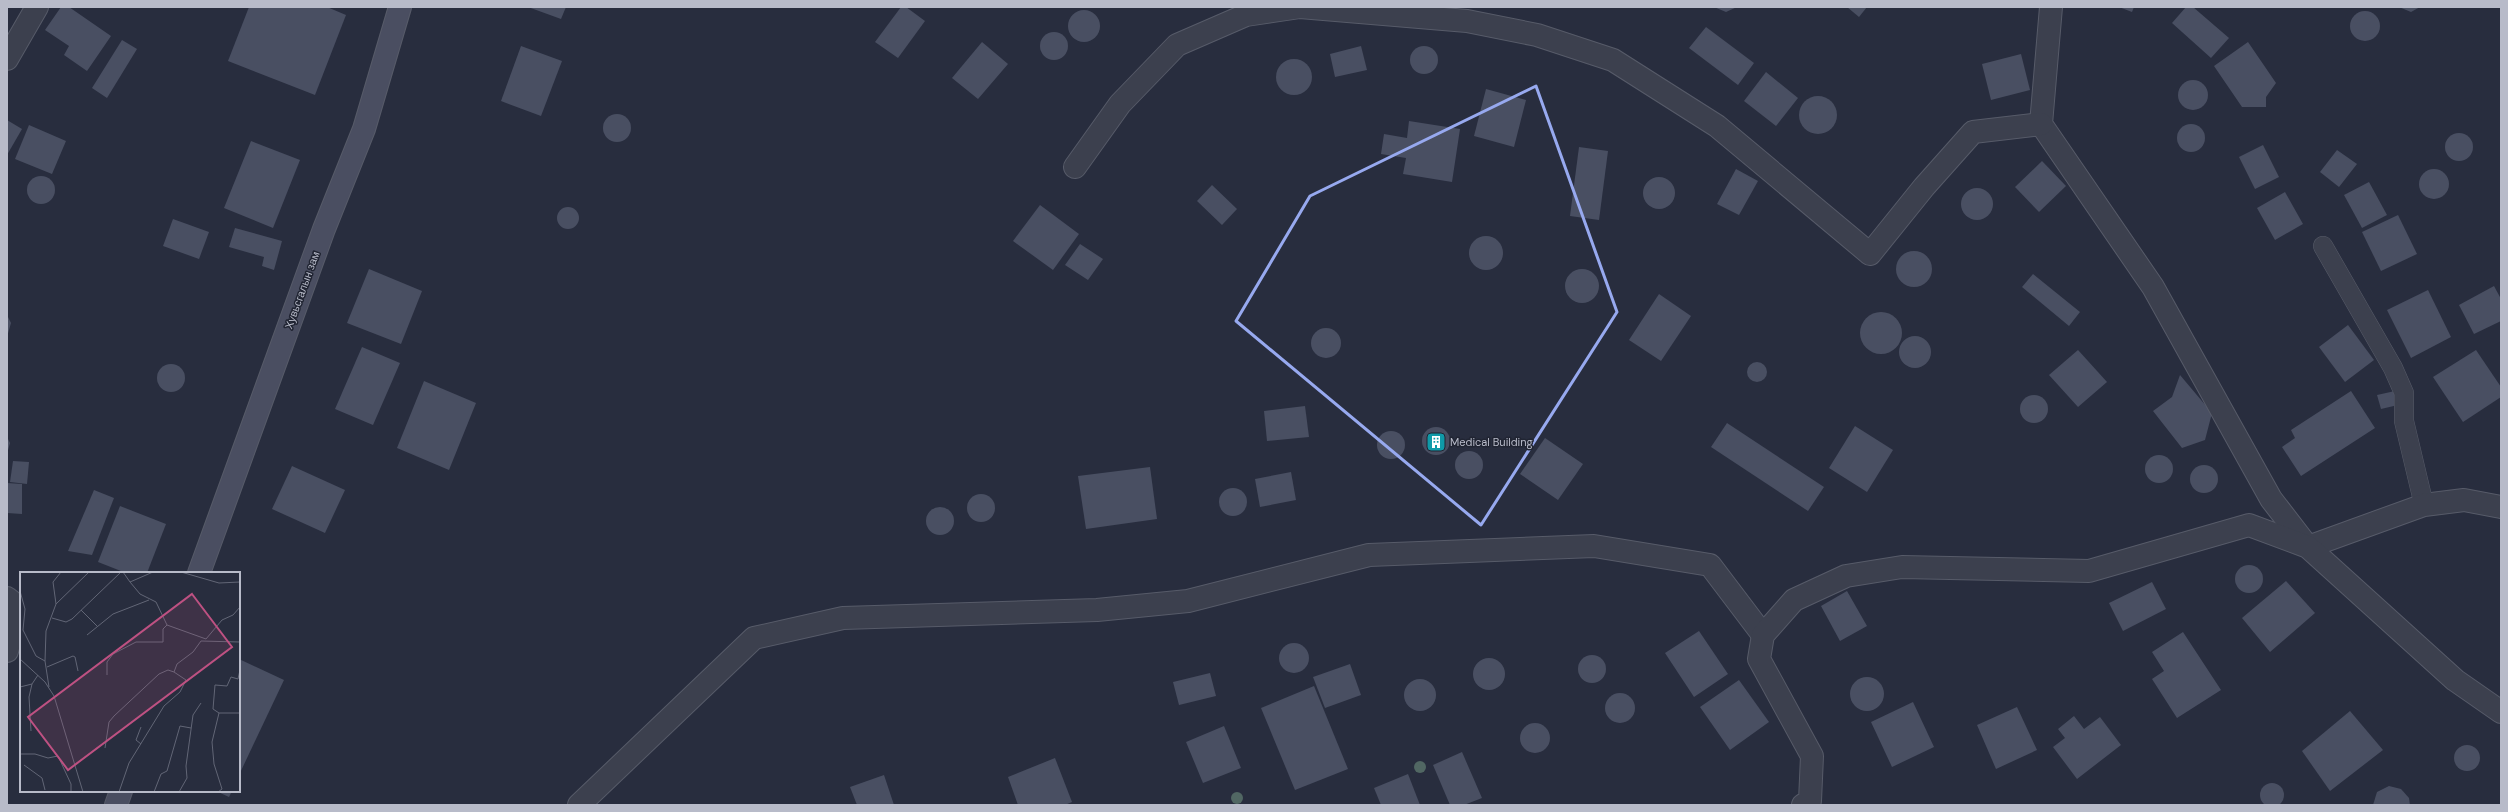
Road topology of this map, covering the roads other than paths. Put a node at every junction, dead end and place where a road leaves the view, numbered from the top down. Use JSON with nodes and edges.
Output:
{"nodes":[{"id":1,"x":37,"y":7,"type":"edge"},
{"id":2,"x":400,"y":7,"type":"edge"},
{"id":3,"x":2051,"y":7,"type":"edge"},
{"id":4,"x":7,"y":58,"type":"edge"},
{"id":5,"x":2041,"y":124,"type":"junction"},
{"id":6,"x":1076,"y":167,"type":"dead end"},
{"id":7,"x":2323,"y":246,"type":"dead end"},
{"id":8,"x":2424,"y":505,"type":"junction"},
{"id":9,"x":2501,"y":507,"type":"edge"},
{"id":10,"x":2308,"y":547,"type":"junction"},
{"id":11,"x":199,"y":572,"type":"edge"},
{"id":12,"x":7,"y":598,"type":"edge"},
{"id":13,"x":1763,"y":635,"type":"junction"},
{"id":14,"x":7,"y":651,"type":"edge"},
{"id":15,"x":2501,"y":712,"type":"edge"},
{"id":16,"x":121,"y":792,"type":"edge"},
{"id":17,"x":116,"y":805,"type":"edge"},
{"id":18,"x":579,"y":805,"type":"edge"},
{"id":19,"x":1803,"y":805,"type":"edge"}],
"edges":[{"from":1,"to":4,"type":"street"},
{"from":2,"to":11,"type":"main road","name":"Хувьсгалын зам"},
{"from":3,"to":5,"type":"street"},
{"from":5,"to":6,"type":"street"},
{"from":5,"to":10,"type":"street"},
{"from":7,"to":8,"type":"lane"},
{"from":8,"to":9,"type":"street"},
{"from":8,"to":10,"type":"street"},
{"from":10,"to":13,"type":"street"},
{"from":10,"to":15,"type":"street"},
{"from":12,"to":14,"type":"street"},
{"from":13,"to":18,"type":"street"},
{"from":13,"to":19,"type":"street"},
{"from":16,"to":17,"type":"main road"}]}
